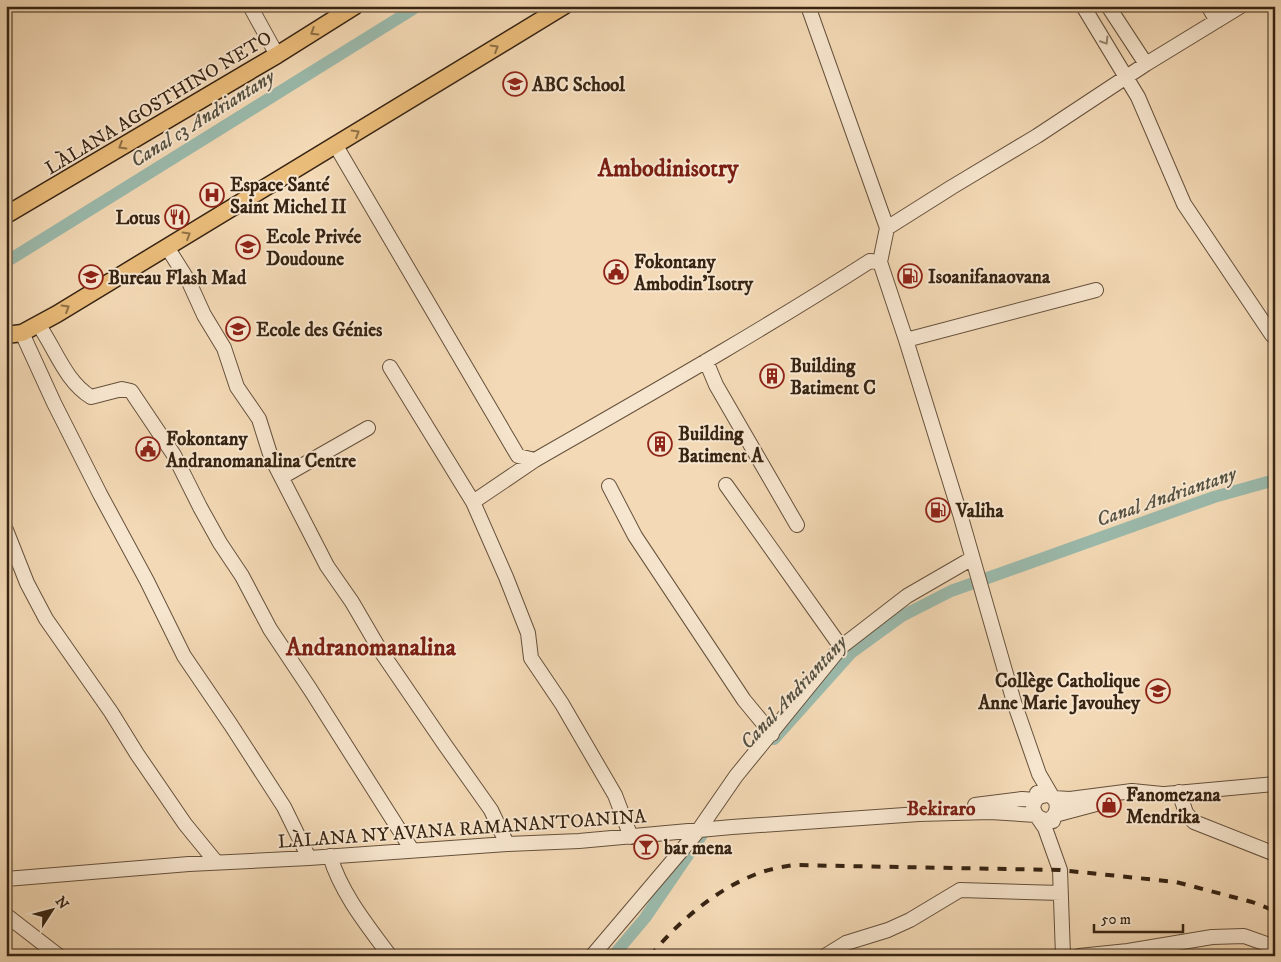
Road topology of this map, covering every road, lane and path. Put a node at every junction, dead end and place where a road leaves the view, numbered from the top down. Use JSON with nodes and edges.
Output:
{"nodes":[{"id":1,"x":250,"y":6,"type":"edge"},
{"id":2,"x":356,"y":6,"type":"edge"},
{"id":3,"x":564,"y":6,"type":"edge"},
{"id":4,"x":808,"y":6,"type":"edge"},
{"id":5,"x":1083,"y":6,"type":"edge"},
{"id":6,"x":1108,"y":6,"type":"edge"},
{"id":7,"x":1208,"y":6,"type":"edge"},
{"id":8,"x":1241,"y":6,"type":"edge"},
{"id":9,"x":1217,"y":20,"type":"junction"},
{"id":10,"x":277,"y":55,"type":"junction"},
{"id":11,"x":1146,"y":64,"type":"junction"},
{"id":12,"x":1127,"y":76,"type":"junction"},
{"id":13,"x":336,"y":146,"type":"junction"},
{"id":14,"x":6,"y":215,"type":"edge"},
{"id":15,"x":887,"y":228,"type":"junction"},
{"id":16,"x":167,"y":247,"type":"junction"},
{"id":17,"x":880,"y":262,"type":"junction"},
{"id":18,"x":1096,"y":290,"type":"dead end"},
{"id":19,"x":38,"y":324,"type":"junction"},
{"id":20,"x":14,"y":334,"type":"edge"},
{"id":21,"x":1272,"y":335,"type":"dead end"},
{"id":22,"x":906,"y":340,"type":"junction"},
{"id":23,"x":706,"y":360,"type":"junction"},
{"id":24,"x":390,"y":367,"type":"dead end"},
{"id":25,"x":368,"y":428,"type":"dead end"},
{"id":26,"x":535,"y":460,"type":"junction"},
{"id":27,"x":282,"y":477,"type":"junction"},
{"id":28,"x":726,"y":485,"type":"dead end"},
{"id":29,"x":609,"y":486,"type":"dead end"},
{"id":30,"x":473,"y":502,"type":"junction"},
{"id":31,"x":797,"y":525,"type":"dead end"},
{"id":32,"x":6,"y":530,"type":"edge"},
{"id":33,"x":971,"y":559,"type":"junction"},
{"id":34,"x":841,"y":647,"type":"junction"},
{"id":35,"x":772,"y":734,"type":"junction"},
{"id":36,"x":1039,"y":774,"type":"junction"},
{"id":37,"x":1275,"y":784,"type":"edge"},
{"id":38,"x":1179,"y":792,"type":"junction"},
{"id":39,"x":1162,"y":794,"type":"junction"},
{"id":40,"x":1053,"y":798,"type":"junction"},
{"id":41,"x":1036,"y":800,"type":"junction"},
{"id":42,"x":919,"y":814,"type":"junction"},
{"id":43,"x":1055,"y":815,"type":"junction"},
{"id":44,"x":1036,"y":816,"type":"junction"},
{"id":45,"x":698,"y":831,"type":"junction"},
{"id":46,"x":631,"y":837,"type":"junction"},
{"id":47,"x":1051,"y":842,"type":"junction"},
{"id":48,"x":507,"y":844,"type":"junction"},
{"id":49,"x":412,"y":850,"type":"junction"},
{"id":50,"x":1275,"y":854,"type":"edge"},
{"id":51,"x":330,"y":856,"type":"junction"},
{"id":52,"x":309,"y":858,"type":"junction"},
{"id":53,"x":216,"y":862,"type":"junction"},
{"id":54,"x":6,"y":879,"type":"edge"},
{"id":55,"x":1061,"y":893,"type":"junction"},
{"id":56,"x":6,"y":915,"type":"edge"},
{"id":57,"x":1275,"y":947,"type":"edge"},
{"id":58,"x":59,"y":956,"type":"edge"},
{"id":59,"x":390,"y":956,"type":"edge"},
{"id":60,"x":592,"y":956,"type":"edge"},
{"id":61,"x":825,"y":956,"type":"edge"},
{"id":62,"x":1063,"y":956,"type":"edge"},
{"id":63,"x":1079,"y":956,"type":"edge"}],
"edges":[{"from":1,"to":10,"type":"street"},
{"from":2,"to":10,"type":"main road","name":"LÀLANA AGOSTHINO NETO","one_way":true},
{"from":13,"to":3,"type":"main road","one_way":true},
{"from":4,"to":15,"type":"street"},
{"from":5,"to":12,"type":"street","one_way":true},
{"from":6,"to":11,"type":"street"},
{"from":7,"to":9,"type":"street"},
{"from":8,"to":9,"type":"street"},
{"from":9,"to":11,"type":"street"},
{"from":10,"to":14,"type":"main road","name":"LÀLANA AGOSTHINO NETO","one_way":true},
{"from":11,"to":12,"type":"street"},
{"from":12,"to":15,"type":"street"},
{"from":12,"to":21,"type":"street"},
{"from":16,"to":13,"type":"main road","one_way":true},
{"from":13,"to":26,"type":"street"},
{"from":15,"to":17,"type":"street"},
{"from":19,"to":16,"type":"main road","one_way":true},
{"from":16,"to":27,"type":"street"},
{"from":17,"to":22,"type":"street"},
{"from":17,"to":23,"type":"street"},
{"from":18,"to":22,"type":"street"},
{"from":19,"to":20,"type":"main road"},
{"from":19,"to":49,"type":"street"},
{"from":20,"to":52,"type":"street"},
{"from":22,"to":33,"type":"street"},
{"from":23,"to":26,"type":"street"},
{"from":23,"to":31,"type":"street"},
{"from":24,"to":30,"type":"street"},
{"from":25,"to":27,"type":"street"},
{"from":26,"to":30,"type":"street"},
{"from":27,"to":48,"type":"street"},
{"from":28,"to":34,"type":"street"},
{"from":29,"to":35,"type":"street"},
{"from":30,"to":46,"type":"street"},
{"from":32,"to":53,"type":"street"},
{"from":33,"to":34,"type":"street"},
{"from":33,"to":36,"type":"street"},
{"from":34,"to":35,"type":"street"},
{"from":35,"to":45,"type":"street"},
{"from":36,"to":40,"type":"street"},
{"from":36,"to":41,"type":"street"},
{"from":37,"to":38,"type":"street"},
{"from":38,"to":39,"type":"street"},
{"from":38,"to":50,"type":"street"},
{"from":39,"to":40,"type":"street"},
{"from":39,"to":43,"type":"street"},
{"from":40,"to":41,"type":"street"},
{"from":40,"to":43,"type":"street"},
{"from":41,"to":42,"type":"street"},
{"from":41,"to":44,"type":"street"},
{"from":42,"to":44,"type":"street"},
{"from":42,"to":45,"type":"street","name":"LÀLANA NY AVANA RAMANANTOANINA"},
{"from":43,"to":44,"type":"street"},
{"from":43,"to":47,"type":"street"},
{"from":44,"to":47,"type":"street"},
{"from":45,"to":46,"type":"street","name":"LÀLANA NY AVANA RAMANANTOANINA"},
{"from":45,"to":60,"type":"street"},
{"from":46,"to":48,"type":"street","name":"LÀLANA NY AVANA RAMANANTOANINA"},
{"from":47,"to":55,"type":"street"},
{"from":48,"to":49,"type":"street","name":"LÀLANA NY AVANA RAMANANTOANINA"},
{"from":49,"to":51,"type":"street","name":"LÀLANA NY AVANA RAMANANTOANINA"},
{"from":51,"to":52,"type":"street","name":"LÀLANA NY AVANA RAMANANTOANINA"},
{"from":51,"to":59,"type":"street"},
{"from":52,"to":53,"type":"street","name":"LÀLANA NY AVANA RAMANANTOANINA"},
{"from":53,"to":54,"type":"street","name":"LÀLANA NY AVANA RAMANANTOANINA"},
{"from":55,"to":61,"type":"street"},
{"from":55,"to":62,"type":"street"},
{"from":56,"to":58,"type":"street"},
{"from":57,"to":63,"type":"street"}]}
